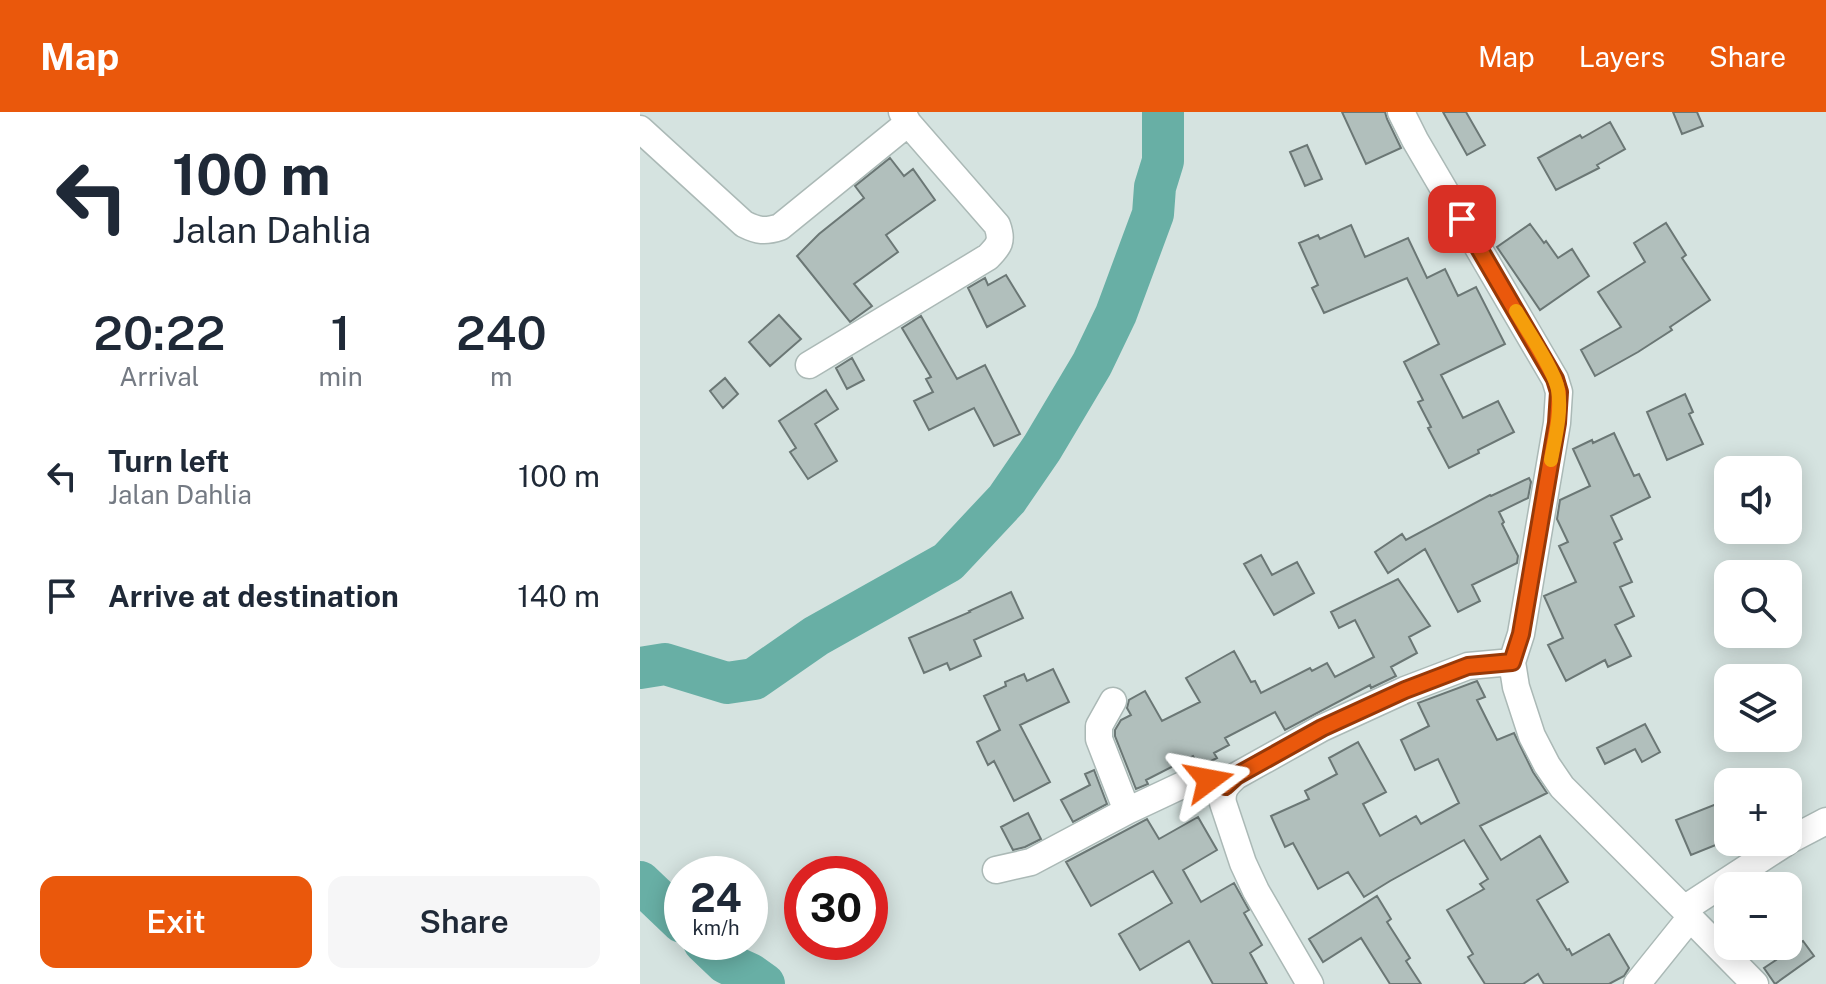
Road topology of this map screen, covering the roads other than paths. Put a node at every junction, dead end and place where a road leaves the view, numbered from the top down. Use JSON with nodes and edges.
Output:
{"nodes":[{"id":1,"x":1401,"y":112,"type":"edge"},
{"id":2,"x":905,"y":117,"type":"edge"},
{"id":3,"x":640,"y":129,"type":"edge"},
{"id":4,"x":809,"y":365,"type":"dead end"},
{"id":5,"x":1512,"y":662,"type":"junction"},
{"id":6,"x":1113,"y":701,"type":"dead end"},
{"id":7,"x":1225,"y":786,"type":"junction"},
{"id":8,"x":1127,"y":811,"type":"junction"},
{"id":9,"x":1826,"y":821,"type":"edge"},
{"id":10,"x":1802,"y":834,"type":"edge"},
{"id":11,"x":1768,"y":856,"type":"edge"},
{"id":12,"x":996,"y":870,"type":"dead end"},
{"id":13,"x":1687,"y":914,"type":"junction"},
{"id":14,"x":1310,"y":984,"type":"edge"},
{"id":15,"x":1637,"y":984,"type":"edge"},
{"id":16,"x":1755,"y":984,"type":"edge"}],
"edges":[{"from":1,"to":5,"type":"street"},
{"from":2,"to":3,"type":"street"},
{"from":2,"to":4,"type":"street"},
{"from":5,"to":7,"type":"street"},
{"from":5,"to":13,"type":"street"},
{"from":6,"to":8,"type":"street"},
{"from":7,"to":8,"type":"street"},
{"from":7,"to":14,"type":"street"},
{"from":8,"to":12,"type":"street"},
{"from":9,"to":10,"type":"street"},
{"from":11,"to":13,"type":"street"},
{"from":13,"to":15,"type":"street"},
{"from":13,"to":16,"type":"street"}]}
